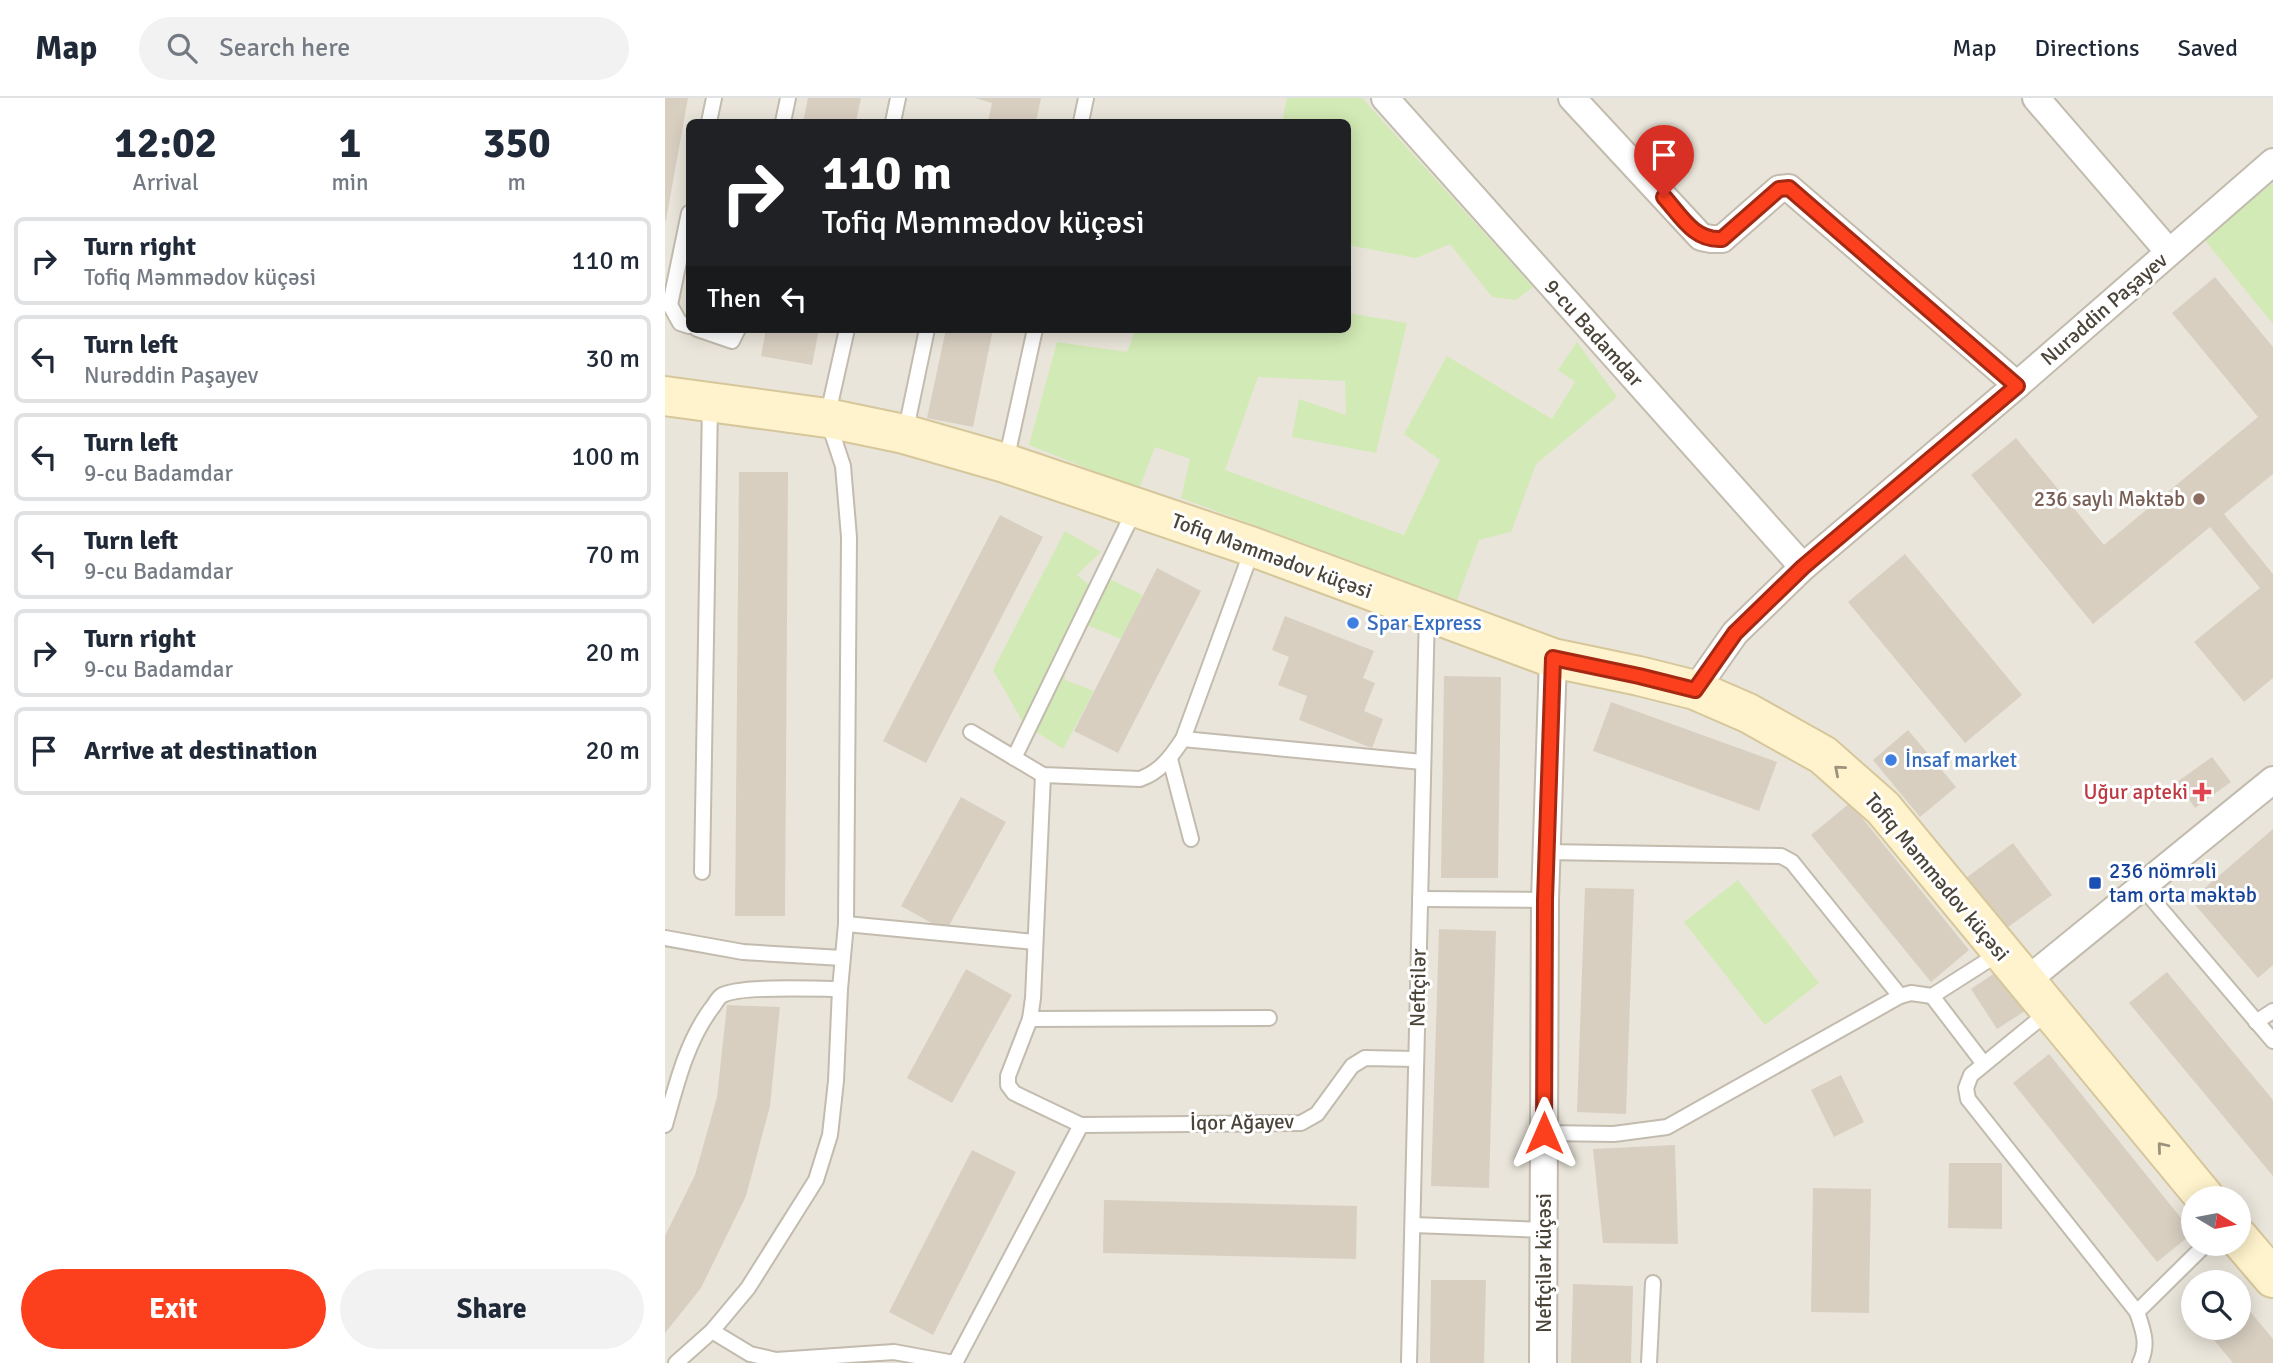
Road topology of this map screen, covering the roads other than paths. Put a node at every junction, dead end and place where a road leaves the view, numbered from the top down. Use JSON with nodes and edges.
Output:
{"nodes":[{"id":1,"x":714,"y":98,"type":"edge"},
{"id":2,"x":788,"y":98,"type":"edge"},
{"id":3,"x":898,"y":98,"type":"edge"},
{"id":4,"x":1086,"y":98,"type":"edge"},
{"id":5,"x":1385,"y":98,"type":"edge"},
{"id":6,"x":1571,"y":98,"type":"edge"},
{"id":7,"x":2036,"y":98,"type":"edge"},
{"id":8,"x":710,"y":119,"type":"edge"},
{"id":9,"x":784,"y":119,"type":"edge"},
{"id":10,"x":894,"y":119,"type":"edge"},
{"id":11,"x":1082,"y":119,"type":"edge"},
{"id":12,"x":2273,"y":162,"type":"edge"},
{"id":13,"x":686,"y":228,"type":"edge"},
{"id":14,"x":2169,"y":252,"type":"junction"},
{"id":15,"x":686,"y":325,"type":"edge"},
{"id":16,"x":709,"y":333,"type":"edge"},
{"id":17,"x":736,"y":333,"type":"edge"},
{"id":18,"x":846,"y":333,"type":"edge"},
{"id":19,"x":926,"y":333,"type":"edge"},
{"id":20,"x":1034,"y":333,"type":"edge"},
{"id":21,"x":2017,"y":386,"type":"junction"},
{"id":22,"x":665,"y":396,"type":"edge"},
{"id":23,"x":710,"y":403,"type":"junction"},
{"id":24,"x":828,"y":418,"type":"junction"},
{"id":25,"x":904,"y":434,"type":"junction"},
{"id":26,"x":1006,"y":463,"type":"junction"},
{"id":27,"x":1136,"y":507,"type":"junction"},
{"id":28,"x":1253,"y":547,"type":"junction"},
{"id":29,"x":1803,"y":567,"type":"junction"},
{"id":30,"x":1427,"y":612,"type":"junction"},
{"id":31,"x":1553,"y":658,"type":"junction"},
{"id":32,"x":1695,"y":690,"type":"junction"},
{"id":33,"x":971,"y":732,"type":"dead end"},
{"id":34,"x":1183,"y":739,"type":"junction"},
{"id":35,"x":1014,"y":758,"type":"junction"},
{"id":36,"x":1170,"y":758,"type":"junction"},
{"id":37,"x":1422,"y":762,"type":"junction"},
{"id":38,"x":1043,"y":775,"type":"junction"},
{"id":39,"x":2273,"y":780,"type":"edge"},
{"id":40,"x":1191,"y":839,"type":"dead end"},
{"id":41,"x":1546,"y":852,"type":"junction"},
{"id":42,"x":702,"y":872,"type":"dead end"},
{"id":43,"x":2142,"y":887,"type":"junction"},
{"id":44,"x":1420,"y":899,"type":"junction"},
{"id":45,"x":1545,"y":900,"type":"junction"},
{"id":46,"x":846,"y":924,"type":"junction"},
{"id":47,"x":665,"y":938,"type":"edge"},
{"id":48,"x":1035,"y":942,"type":"junction"},
{"id":49,"x":2001,"y":952,"type":"junction"},
{"id":50,"x":842,"y":958,"type":"junction"},
{"id":51,"x":2025,"y":982,"type":"junction"},
{"id":52,"x":840,"y":989,"type":"junction"},
{"id":53,"x":1900,"y":996,"type":"junction"},
{"id":54,"x":1932,"y":996,"type":"junction"},
{"id":55,"x":2050,"y":1011,"type":"junction"},
{"id":56,"x":2273,"y":1011,"type":"edge"},
{"id":57,"x":1269,"y":1018,"type":"dead end"},
{"id":58,"x":1030,"y":1019,"type":"junction"},
{"id":59,"x":2256,"y":1023,"type":"junction"},
{"id":60,"x":2273,"y":1041,"type":"edge"},
{"id":61,"x":1416,"y":1059,"type":"junction"},
{"id":62,"x":1984,"y":1064,"type":"junction"},
{"id":63,"x":665,"y":1125,"type":"edge"},
{"id":64,"x":1081,"y":1125,"type":"junction"},
{"id":65,"x":1544,"y":1133,"type":"junction"},
{"id":66,"x":2195,"y":1186,"type":"edge"},
{"id":67,"x":1413,"y":1225,"type":"junction"},
{"id":68,"x":1544,"y":1230,"type":"junction"},
{"id":69,"x":2251,"y":1252,"type":"edge"},
{"id":70,"x":2194,"y":1256,"type":"edge"},
{"id":71,"x":2273,"y":1278,"type":"edge"},
{"id":72,"x":1653,"y":1283,"type":"dead end"},
{"id":73,"x":2137,"y":1312,"type":"junction"},
{"id":74,"x":712,"y":1331,"type":"junction"},
{"id":75,"x":914,"y":1359,"type":"edge"},
{"id":76,"x":676,"y":1363,"type":"edge"},
{"id":77,"x":955,"y":1363,"type":"edge"},
{"id":78,"x":1409,"y":1363,"type":"edge"},
{"id":79,"x":1543,"y":1363,"type":"edge"},
{"id":80,"x":1649,"y":1363,"type":"edge"},
{"id":81,"x":2140,"y":1363,"type":"edge"}],
"edges":[{"from":1,"to":8,"type":"lane"},
{"from":2,"to":9,"type":"lane"},
{"from":3,"to":10,"type":"lane"},
{"from":4,"to":11,"type":"lane"},
{"from":5,"to":29,"type":"street","name":"9-cu Badamdar"},
{"from":6,"to":21,"type":"street"},
{"from":7,"to":14,"type":"street"},
{"from":12,"to":14,"type":"street","name":"Nurəddin Paşayev"},
{"from":13,"to":15,"type":"lane"},
{"from":14,"to":21,"type":"street","name":"Nurəddin Paşayev"},
{"from":16,"to":17,"type":"lane"},
{"from":18,"to":24,"type":"lane"},
{"from":19,"to":25,"type":"lane"},
{"from":20,"to":26,"type":"lane"},
{"from":21,"to":29,"type":"street","name":"Nurəddin Paşayev"},
{"from":22,"to":23,"type":"street","name":"Tofiq Məmmədov küçəsi"},
{"from":23,"to":24,"type":"street","name":"Tofiq Məmmədov küçəsi"},
{"from":23,"to":42,"type":"lane"},
{"from":24,"to":25,"type":"street","name":"Tofiq Məmmədov küçəsi"},
{"from":24,"to":46,"type":"lane"},
{"from":25,"to":26,"type":"street","name":"Tofiq Məmmədov küçəsi"},
{"from":26,"to":27,"type":"street","name":"Tofiq Məmmədov küçəsi"},
{"from":27,"to":28,"type":"street","name":"Tofiq Məmmədov küçəsi"},
{"from":27,"to":35,"type":"lane"},
{"from":28,"to":30,"type":"street","name":"Tofiq Məmmədov küçəsi"},
{"from":28,"to":34,"type":"lane"},
{"from":29,"to":32,"type":"street","name":"Nurəddin Paşayev"},
{"from":30,"to":31,"type":"street","name":"Tofiq Məmmədov küçəsi"},
{"from":30,"to":37,"type":"lane","name":"Neftçilər"},
{"from":31,"to":32,"type":"street","name":"Tofiq Məmmədov küçəsi"},
{"from":31,"to":41,"type":"street","name":"Neftçilər küçəsi"},
{"from":49,"to":32,"type":"street","name":"Tofiq Məmmədov küçəsi","one_way":true},
{"from":33,"to":35,"type":"lane"},
{"from":34,"to":36,"type":"lane"},
{"from":34,"to":37,"type":"lane"},
{"from":35,"to":38,"type":"lane"},
{"from":36,"to":38,"type":"lane"},
{"from":36,"to":40,"type":"lane"},
{"from":37,"to":44,"type":"lane","name":"Neftçilər"},
{"from":38,"to":48,"type":"lane","name":"İqor Ağayev"},
{"from":39,"to":43,"type":"street"},
{"from":41,"to":45,"type":"street","name":"Neftçilər küçəsi"},
{"from":41,"to":53,"type":"lane"},
{"from":43,"to":51,"type":"street"},
{"from":43,"to":59,"type":"lane"},
{"from":44,"to":45,"type":"lane"},
{"from":44,"to":61,"type":"lane","name":"Neftçilər"},
{"from":45,"to":65,"type":"street","name":"Neftçilər küçəsi"},
{"from":46,"to":48,"type":"lane"},
{"from":46,"to":50,"type":"lane"},
{"from":47,"to":50,"type":"lane"},
{"from":48,"to":58,"type":"lane","name":"İqor Ağayev"},
{"from":49,"to":51,"type":"street","name":"Tofiq Məmmədov küçəsi"},
{"from":49,"to":54,"type":"lane"},
{"from":50,"to":52,"type":"lane"},
{"from":51,"to":55,"type":"street","name":"Tofiq Məmmədov küçəsi"},
{"from":52,"to":63,"type":"lane"},
{"from":52,"to":74,"type":"lane"},
{"from":53,"to":54,"type":"lane"},
{"from":53,"to":65,"type":"lane"},
{"from":54,"to":62,"type":"lane"},
{"from":55,"to":62,"type":"lane"},
{"from":66,"to":55,"type":"street","name":"Tofiq Məmmədov küçəsi","one_way":true},
{"from":56,"to":59,"type":"lane"},
{"from":57,"to":58,"type":"lane"},
{"from":58,"to":64,"type":"lane","name":"İqor Ağayev"},
{"from":59,"to":60,"type":"lane"},
{"from":61,"to":64,"type":"lane","name":"İqor Ağayev"},
{"from":61,"to":67,"type":"lane","name":"Neftçilər"},
{"from":62,"to":73,"type":"lane"},
{"from":64,"to":77,"type":"lane"},
{"from":65,"to":68,"type":"street","name":"Neftçilər küçəsi"},
{"from":67,"to":68,"type":"lane"},
{"from":67,"to":78,"type":"lane","name":"Neftçilər"},
{"from":68,"to":79,"type":"street","name":"Neftçilər küçəsi"},
{"from":69,"to":71,"type":"street"},
{"from":70,"to":73,"type":"lane"},
{"from":72,"to":80,"type":"lane"},
{"from":73,"to":81,"type":"lane"},
{"from":74,"to":75,"type":"lane"},
{"from":74,"to":76,"type":"lane"},
{"from":75,"to":77,"type":"lane"}]}
